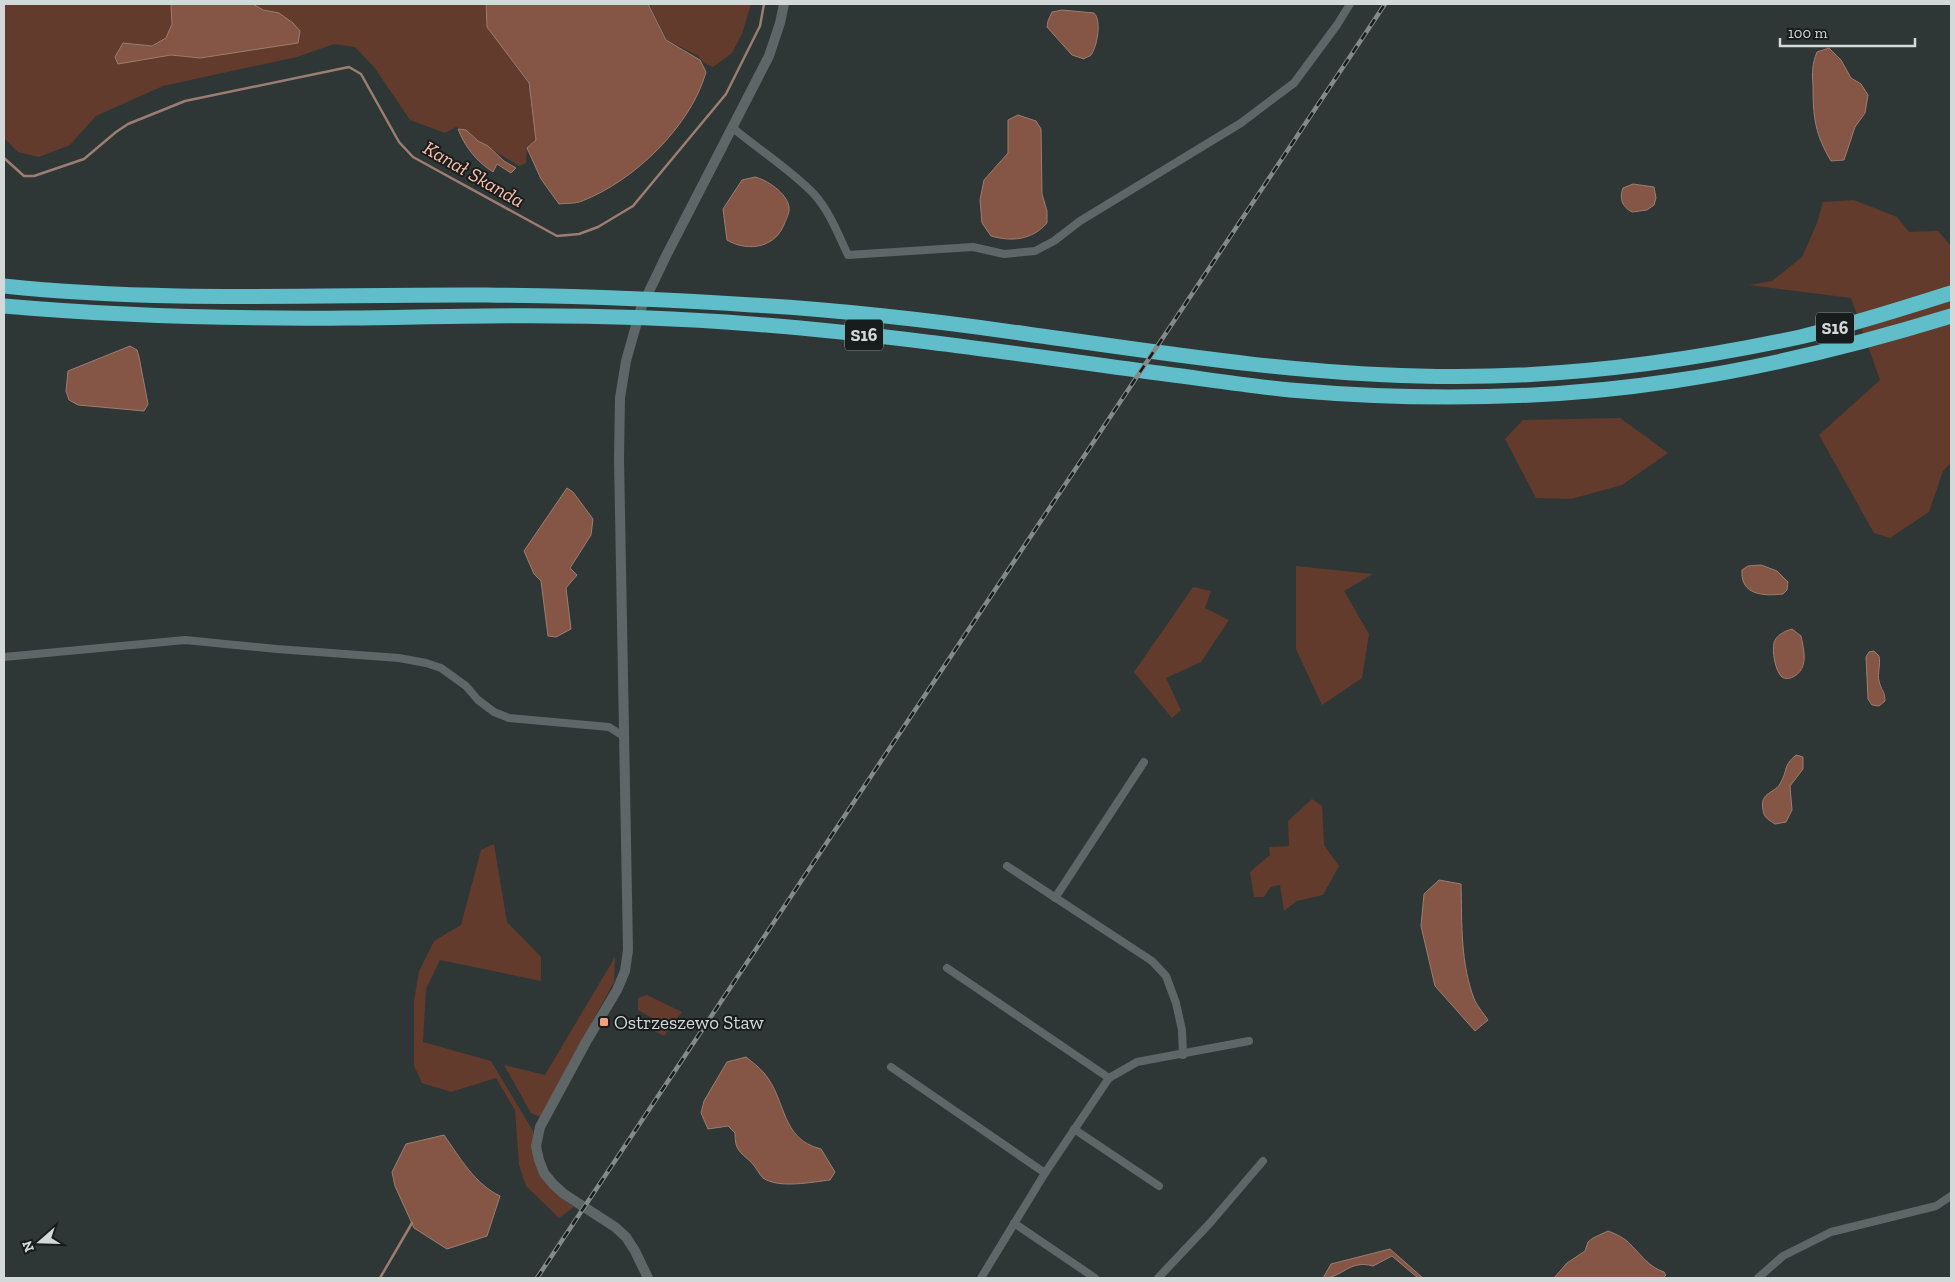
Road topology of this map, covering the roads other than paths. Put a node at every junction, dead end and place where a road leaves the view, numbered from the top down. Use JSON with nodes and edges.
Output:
{"nodes":[{"id":1,"x":784,"y":4,"type":"edge"},
{"id":2,"x":1350,"y":4,"type":"edge"},
{"id":3,"x":733,"y":128,"type":"junction"},
{"id":4,"x":4,"y":286,"type":"edge"},
{"id":5,"x":1951,"y":293,"type":"edge"},
{"id":6,"x":4,"y":306,"type":"edge"},
{"id":7,"x":1951,"y":316,"type":"edge"},
{"id":8,"x":4,"y":657,"type":"edge"},
{"id":9,"x":623,"y":736,"type":"junction"},
{"id":10,"x":1144,"y":762,"type":"dead end"},
{"id":11,"x":1007,"y":866,"type":"dead end"},
{"id":12,"x":1055,"y":898,"type":"junction"},
{"id":13,"x":947,"y":968,"type":"dead end"},
{"id":14,"x":1249,"y":1041,"type":"dead end"},
{"id":15,"x":1183,"y":1055,"type":"junction"},
{"id":16,"x":891,"y":1067,"type":"dead end"},
{"id":17,"x":1109,"y":1078,"type":"junction"},
{"id":18,"x":1074,"y":1129,"type":"junction"},
{"id":19,"x":1263,"y":1161,"type":"dead end"},
{"id":20,"x":1045,"y":1172,"type":"junction"},
{"id":21,"x":1159,"y":1186,"type":"dead end"},
{"id":22,"x":1951,"y":1196,"type":"edge"},
{"id":23,"x":1014,"y":1223,"type":"junction"},
{"id":24,"x":648,"y":1278,"type":"edge"},
{"id":25,"x":981,"y":1278,"type":"edge"},
{"id":26,"x":1095,"y":1278,"type":"edge"},
{"id":27,"x":1158,"y":1278,"type":"edge"},
{"id":28,"x":1758,"y":1278,"type":"edge"}],
"edges":[{"from":1,"to":3,"type":"street"},
{"from":2,"to":3,"type":"street"},
{"from":3,"to":9,"type":"street"},
{"from":4,"to":5,"type":"highway","number":"S16"},
{"from":6,"to":7,"type":"highway","number":"S16"},
{"from":8,"to":9,"type":"street"},
{"from":9,"to":24,"type":"street"},
{"from":10,"to":12,"type":"street"},
{"from":11,"to":12,"type":"street"},
{"from":12,"to":15,"type":"street"},
{"from":13,"to":17,"type":"street"},
{"from":14,"to":15,"type":"street"},
{"from":15,"to":17,"type":"street"},
{"from":16,"to":20,"type":"street"},
{"from":17,"to":18,"type":"street"},
{"from":18,"to":20,"type":"street"},
{"from":18,"to":21,"type":"street"},
{"from":19,"to":27,"type":"street"},
{"from":20,"to":23,"type":"street"},
{"from":22,"to":28,"type":"street"},
{"from":23,"to":25,"type":"street"},
{"from":23,"to":26,"type":"street"}]}
